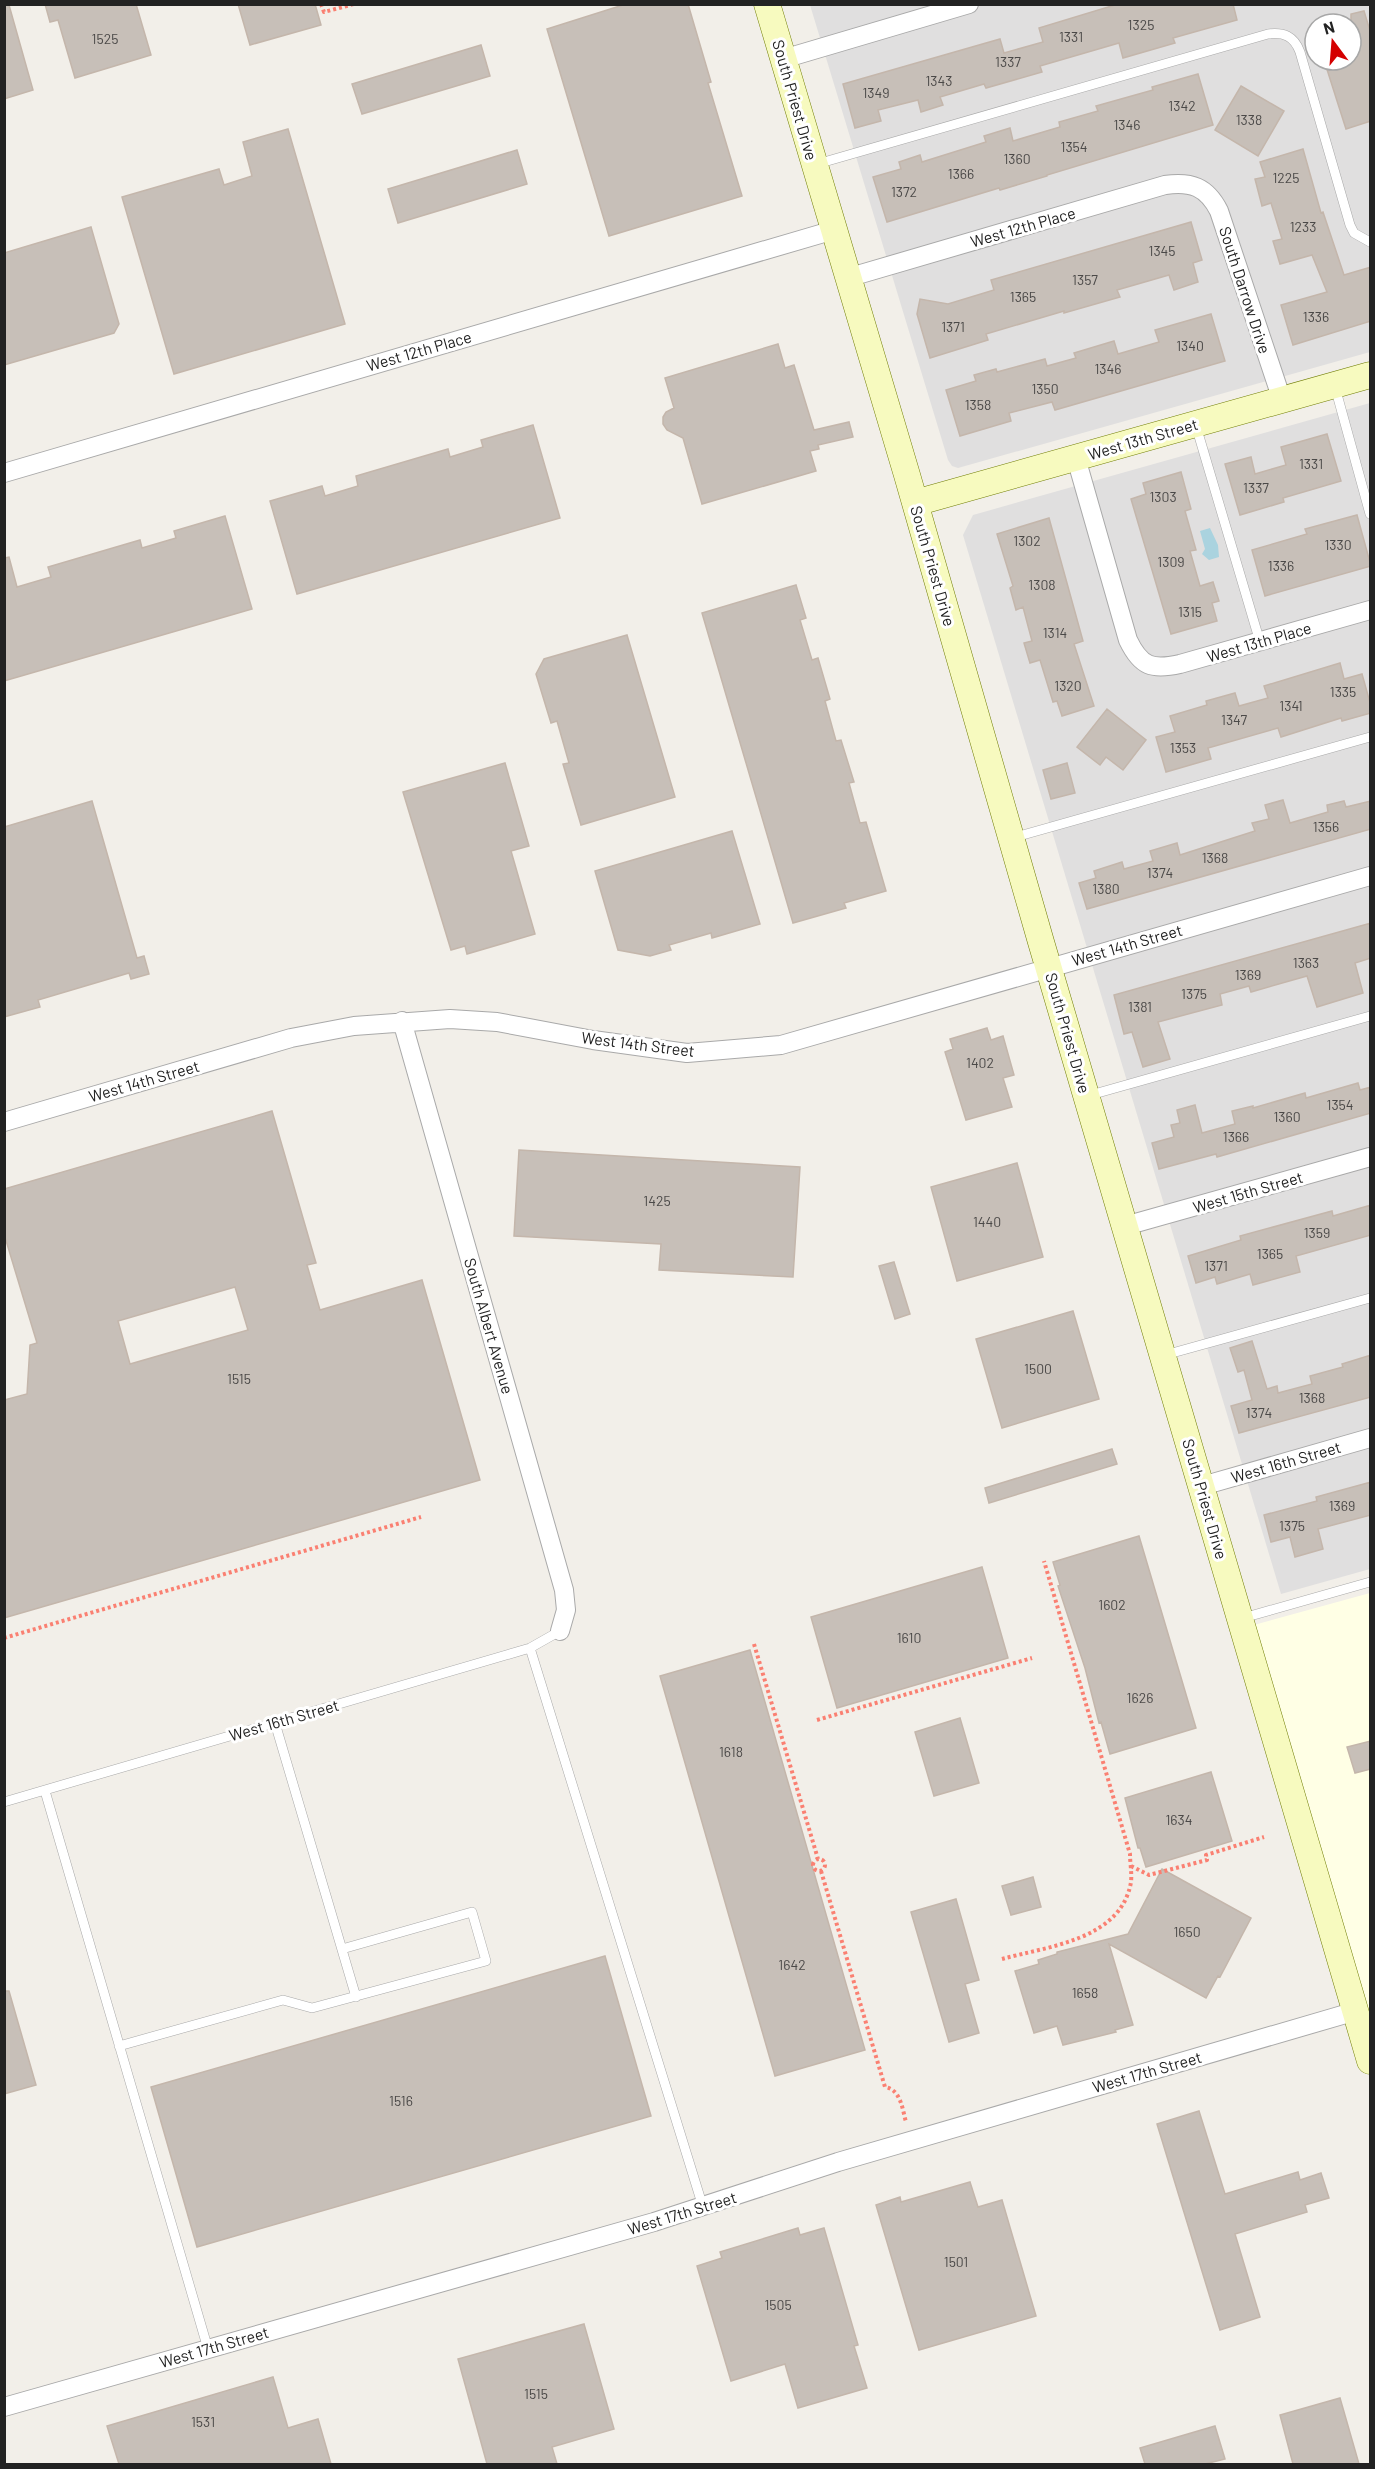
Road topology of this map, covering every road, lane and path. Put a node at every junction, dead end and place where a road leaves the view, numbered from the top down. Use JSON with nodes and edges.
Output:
{"nodes":[{"id":1,"x":321,"y":4,"type":"edge"},
{"id":2,"x":354,"y":4,"type":"edge"},
{"id":3,"x":767,"y":4,"type":"edge"},
{"id":4,"x":969,"y":4,"type":"edge"},
{"id":5,"x":783,"y":59,"type":"junction"},
{"id":6,"x":814,"y":165,"type":"junction"},
{"id":7,"x":1198,"y":186,"type":"joint"},
{"id":8,"x":834,"y":230,"type":"junction"},
{"id":9,"x":1371,"y":242,"type":"edge"},
{"id":10,"x":847,"y":278,"type":"junction"},
{"id":11,"x":1371,"y":375,"type":"edge"},
{"id":12,"x":1334,"y":385,"type":"junction"},
{"id":13,"x":1282,"y":400,"type":"junction"},
{"id":14,"x":1195,"y":424,"type":"junction"},
{"id":15,"x":1076,"y":458,"type":"junction"},
{"id":16,"x":4,"y":473,"type":"edge"},
{"id":17,"x":915,"y":503,"type":"junction"},
{"id":18,"x":1371,"y":514,"type":"edge"},
{"id":19,"x":1371,"y":610,"type":"edge"},
{"id":20,"x":1260,"y":642,"type":"junction"},
{"id":21,"x":1371,"y":737,"type":"edge"},
{"id":22,"x":1012,"y":838,"type":"junction"},
{"id":23,"x":1371,"y":876,"type":"edge"},
{"id":24,"x":1049,"y":967,"type":"junction"},
{"id":25,"x":1371,"y":1016,"type":"edge"},
{"id":26,"x":402,"y":1021,"type":"junction"},
{"id":27,"x":1087,"y":1096,"type":"junction"},
{"id":28,"x":4,"y":1122,"type":"edge"},
{"id":29,"x":1371,"y":1157,"type":"edge"},
{"id":30,"x":1125,"y":1226,"type":"junction"},
{"id":31,"x":1371,"y":1298,"type":"edge"},
{"id":32,"x":1163,"y":1356,"type":"junction"},
{"id":33,"x":1371,"y":1438,"type":"edge"},
{"id":34,"x":1202,"y":1486,"type":"junction"},
{"id":35,"x":421,"y":1517,"type":"dead end"},
{"id":36,"x":1044,"y":1561,"type":"dead end"},
{"id":37,"x":1371,"y":1582,"type":"edge"},
{"id":38,"x":1241,"y":1618,"type":"junction"},
{"id":39,"x":560,"y":1631,"type":"joint"},
{"id":40,"x":4,"y":1638,"type":"edge"},
{"id":41,"x":754,"y":1644,"type":"dead end"},
{"id":42,"x":530,"y":1648,"type":"junction"},
{"id":43,"x":1032,"y":1658,"type":"dead end"},
{"id":44,"x":817,"y":1720,"type":"dead end"},
{"id":45,"x":275,"y":1723,"type":"junction"},
{"id":46,"x":45,"y":1791,"type":"junction"},
{"id":47,"x":4,"y":1802,"type":"edge"},
{"id":48,"x":1264,"y":1837,"type":"dead end"},
{"id":49,"x":818,"y":1859,"type":"junction"},
{"id":50,"x":1131,"y":1866,"type":"junction"},
{"id":51,"x":822,"y":1871,"type":"junction"},
{"id":52,"x":342,"y":1949,"type":"junction"},
{"id":53,"x":1002,"y":1959,"type":"dead end"},
{"id":54,"x":356,"y":1997,"type":"junction"},
{"id":55,"x":1356,"y":2011,"type":"junction"},
{"id":56,"x":119,"y":2046,"type":"junction"},
{"id":57,"x":1371,"y":2061,"type":"edge"},
{"id":58,"x":906,"y":2122,"type":"dead end"},
{"id":59,"x":703,"y":2207,"type":"junction"},
{"id":60,"x":208,"y":2349,"type":"junction"},
{"id":61,"x":4,"y":2407,"type":"edge"}],
"edges":[{"from":1,"to":2,"type":"path"},
{"from":3,"to":5,"type":"main road","name":"South Priest Drive"},
{"from":4,"to":5,"type":"street"},
{"from":5,"to":6,"type":"main road","name":"South Priest Drive"},
{"from":6,"to":8,"type":"main road","name":"South Priest Drive"},
{"from":6,"to":9,"type":"lane"},
{"from":7,"to":10,"type":"street","name":"West 12th Place"},
{"from":7,"to":13,"type":"street","name":"South Darrow Drive"},
{"from":8,"to":10,"type":"main road","name":"South Priest Drive"},
{"from":8,"to":16,"type":"street","name":"West 12th Place"},
{"from":10,"to":17,"type":"main road","name":"South Priest Drive"},
{"from":11,"to":12,"type":"main road","name":"West 13th Street"},
{"from":12,"to":13,"type":"main road","name":"West 13th Street"},
{"from":12,"to":18,"type":"lane"},
{"from":13,"to":14,"type":"main road","name":"West 13th Street"},
{"from":14,"to":15,"type":"main road","name":"West 13th Street"},
{"from":14,"to":20,"type":"lane"},
{"from":15,"to":17,"type":"main road","name":"West 13th Street"},
{"from":15,"to":20,"type":"street","name":"West 13th Place"},
{"from":17,"to":22,"type":"main road","name":"South Priest Drive"},
{"from":19,"to":20,"type":"street","name":"West 13th Place"},
{"from":21,"to":22,"type":"lane"},
{"from":22,"to":24,"type":"main road","name":"South Priest Drive"},
{"from":23,"to":24,"type":"street","name":"West 14th Street"},
{"from":24,"to":26,"type":"street","name":"West 14th Street"},
{"from":24,"to":27,"type":"main road","name":"South Priest Drive"},
{"from":25,"to":27,"type":"lane"},
{"from":26,"to":28,"type":"street","name":"West 14th Street"},
{"from":26,"to":39,"type":"street","name":"South Albert Avenue"},
{"from":27,"to":30,"type":"main road","name":"South Priest Drive"},
{"from":29,"to":30,"type":"street","name":"West 15th Street"},
{"from":30,"to":32,"type":"main road","name":"South Priest Drive"},
{"from":31,"to":32,"type":"lane"},
{"from":32,"to":34,"type":"main road","name":"South Priest Drive"},
{"from":33,"to":34,"type":"street","name":"West 16th Street"},
{"from":34,"to":38,"type":"main road","name":"South Priest Drive"},
{"from":35,"to":40,"type":"path"},
{"from":36,"to":50,"type":"path"},
{"from":37,"to":38,"type":"lane"},
{"from":38,"to":55,"type":"main road","name":"South Priest Drive"},
{"from":39,"to":42,"type":"lane","name":"West 16th Street"},
{"from":41,"to":49,"type":"path"},
{"from":42,"to":45,"type":"lane","name":"West 16th Street"},
{"from":42,"to":59,"type":"lane"},
{"from":43,"to":44,"type":"path"},
{"from":45,"to":46,"type":"lane","name":"West 16th Street"},
{"from":45,"to":52,"type":"lane"},
{"from":46,"to":47,"type":"lane","name":"West 16th Street"},
{"from":46,"to":56,"type":"lane"},
{"from":48,"to":50,"type":"path"},
{"from":49,"to":51,"type":"path"},
{"from":49,"to":51,"type":"path"},
{"from":50,"to":53,"type":"path"},
{"from":51,"to":58,"type":"path"},
{"from":52,"to":54,"type":"lane"},
{"from":52,"to":54,"type":"lane"},
{"from":54,"to":56,"type":"lane"},
{"from":55,"to":57,"type":"main road","name":"South Priest Drive"},
{"from":55,"to":59,"type":"street","name":"West 17th Street"},
{"from":56,"to":60,"type":"lane"},
{"from":59,"to":60,"type":"street","name":"West 17th Street"},
{"from":60,"to":61,"type":"street","name":"West 17th Street"}]}
